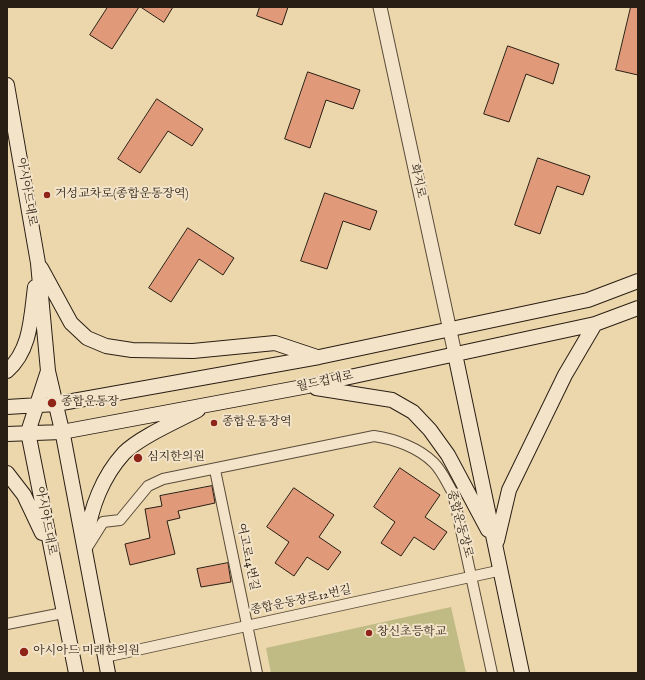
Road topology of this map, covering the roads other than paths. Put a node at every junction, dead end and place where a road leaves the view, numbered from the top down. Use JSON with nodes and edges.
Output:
{"nodes":[{"id":1,"x":380,"y":7,"type":"edge"},
{"id":2,"x":7,"y":85,"type":"edge"},
{"id":3,"x":38,"y":263,"type":"junction"},
{"id":4,"x":638,"y":281,"type":"edge"},
{"id":5,"x":638,"y":308,"type":"edge"},
{"id":6,"x":596,"y":324,"type":"junction"},
{"id":7,"x":449,"y":330,"type":"junction"},
{"id":8,"x":455,"y":354,"type":"junction"},
{"id":9,"x":319,"y":357,"type":"junction"},
{"id":10,"x":7,"y":371,"type":"edge"},
{"id":11,"x":48,"y":371,"type":"junction"},
{"id":12,"x":308,"y":386,"type":"junction"},
{"id":13,"x":210,"y":403,"type":"junction"},
{"id":14,"x":56,"y":404,"type":"junction"},
{"id":15,"x":37,"y":405,"type":"junction"},
{"id":16,"x":7,"y":407,"type":"edge"},
{"id":17,"x":28,"y":432,"type":"junction"},
{"id":18,"x":62,"y":432,"type":"junction"},
{"id":19,"x":7,"y":434,"type":"edge"},
{"id":20,"x":215,"y":470,"type":"junction"},
{"id":21,"x":7,"y":473,"type":"edge"},
{"id":22,"x":496,"y":546,"type":"junction"},
{"id":23,"x":85,"y":551,"type":"junction"},
{"id":24,"x":52,"y":556,"type":"junction"},
{"id":25,"x":502,"y":570,"type":"junction"},
{"id":26,"x":472,"y":577,"type":"junction"},
{"id":27,"x":63,"y":613,"type":"junction"},
{"id":28,"x":7,"y":624,"type":"edge"},
{"id":29,"x":248,"y":626,"type":"junction"},
{"id":30,"x":105,"y":657,"type":"junction"},
{"id":31,"x":76,"y":673,"type":"edge"},
{"id":32,"x":108,"y":673,"type":"edge"},
{"id":33,"x":256,"y":673,"type":"edge"},
{"id":34,"x":492,"y":673,"type":"edge"},
{"id":35,"x":522,"y":673,"type":"edge"}],
"edges":[{"from":1,"to":7,"type":"street","name":"화지로"},
{"from":2,"to":3,"type":"main road","name":"아시아드대로"},
{"from":3,"to":9,"type":"main road"},
{"from":3,"to":10,"type":"main road"},
{"from":3,"to":11,"type":"main road","name":"아시아드대로"},
{"from":4,"to":7,"type":"main road"},
{"from":5,"to":6,"type":"main road","name":"월드컵대로"},
{"from":6,"to":8,"type":"main road","name":"월드컵대로"},
{"from":6,"to":22,"type":"main road"},
{"from":7,"to":8,"type":"street","name":"화지로"},
{"from":7,"to":9,"type":"main road"},
{"from":8,"to":12,"type":"main road","name":"월드컵대로"},
{"from":8,"to":22,"type":"main road"},
{"from":9,"to":14,"type":"main road"},
{"from":11,"to":14,"type":"main road","name":"아시아드대로"},
{"from":11,"to":15,"type":"main road","name":"아시아드대로"},
{"from":12,"to":13,"type":"main road","name":"월드컵대로"},
{"from":12,"to":22,"type":"main road"},
{"from":13,"to":18,"type":"main road","name":"월드컵대로"},
{"from":13,"to":23,"type":"main road"},
{"from":14,"to":15,"type":"main road"},
{"from":14,"to":18,"type":"main road","name":"아시아드대로"},
{"from":15,"to":16,"type":"main road"},
{"from":15,"to":17,"type":"main road","name":"아시아드대로"},
{"from":17,"to":18,"type":"main road","name":"월드컵대로"},
{"from":17,"to":19,"type":"main road","name":"월드컵대로"},
{"from":17,"to":24,"type":"main road","name":"아시아드대로"},
{"from":18,"to":23,"type":"main road","name":"아시아드대로"},
{"from":20,"to":23,"type":"street","name":"종합운동장로"},
{"from":20,"to":26,"type":"street","name":"종합운동장로"},
{"from":20,"to":29,"type":"street","name":"여고로14번길"},
{"from":21,"to":24,"type":"main road"},
{"from":22,"to":25,"type":"main road"},
{"from":23,"to":30,"type":"main road","name":"아시아드대로"},
{"from":24,"to":27,"type":"main road","name":"아시아드대로"},
{"from":25,"to":26,"type":"street","name":"종합운동장로12번길"},
{"from":25,"to":35,"type":"main road"},
{"from":26,"to":29,"type":"street","name":"종합운동장로12번길"},
{"from":26,"to":34,"type":"street","name":"종합운동장로"},
{"from":27,"to":28,"type":"street"},
{"from":27,"to":31,"type":"main road","name":"아시아드대로"},
{"from":29,"to":30,"type":"street","name":"종합운동장로12번길"},
{"from":29,"to":33,"type":"street","name":"여고로14번길"},
{"from":30,"to":32,"type":"main road","name":"아시아드대로"}]}
